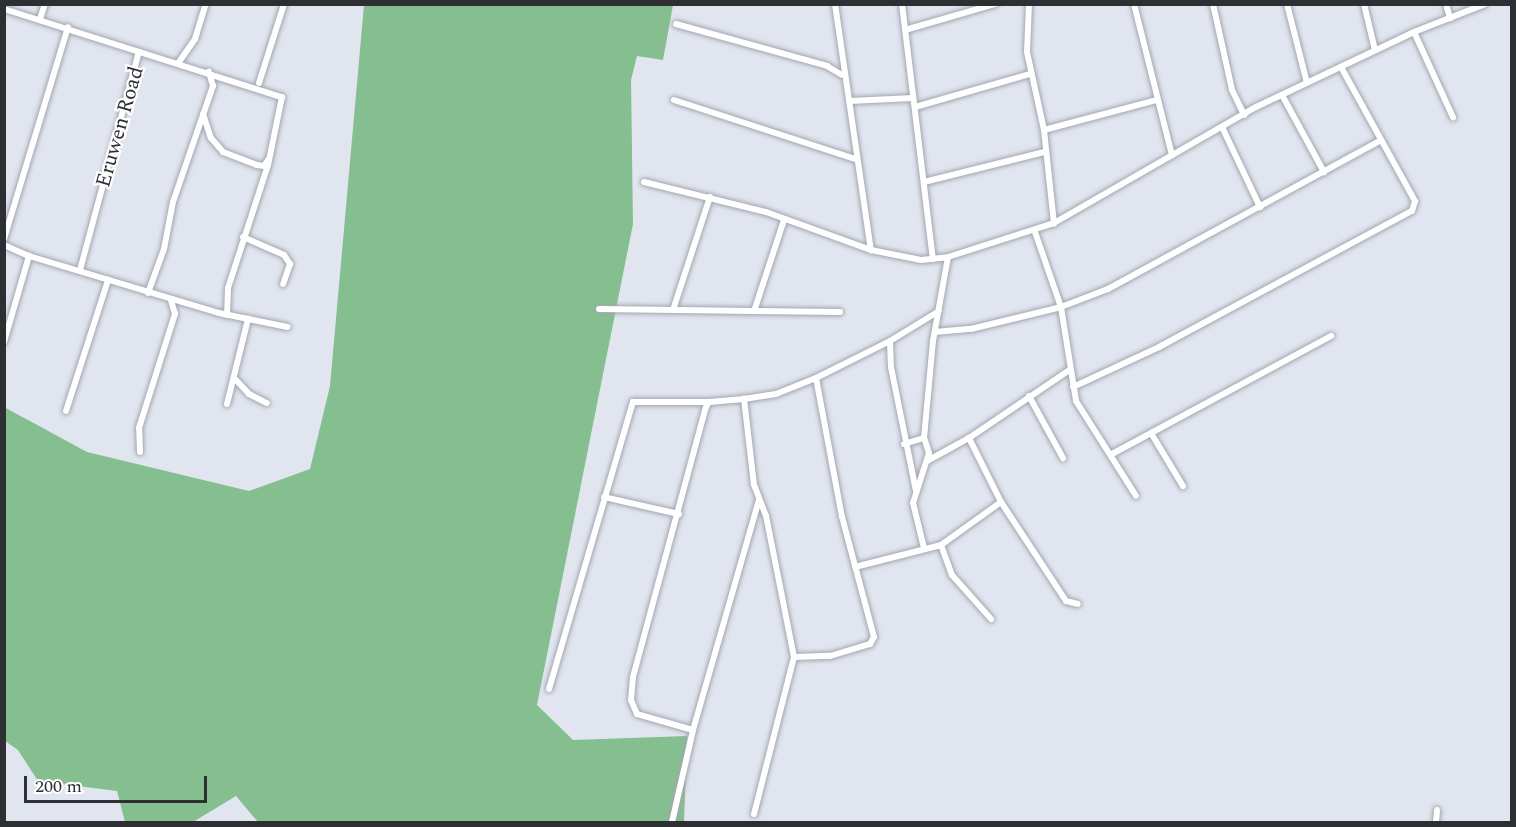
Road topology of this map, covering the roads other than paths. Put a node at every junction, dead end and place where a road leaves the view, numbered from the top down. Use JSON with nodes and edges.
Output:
{"nodes":[{"id":1,"x":45,"y":4,"type":"edge"},
{"id":2,"x":206,"y":4,"type":"edge"},
{"id":3,"x":284,"y":4,"type":"edge"},
{"id":4,"x":835,"y":4,"type":"edge"},
{"id":5,"x":902,"y":4,"type":"edge"},
{"id":6,"x":995,"y":4,"type":"edge"},
{"id":7,"x":1029,"y":4,"type":"edge"},
{"id":8,"x":1134,"y":4,"type":"edge"},
{"id":9,"x":1213,"y":4,"type":"edge"},
{"id":10,"x":1287,"y":4,"type":"edge"},
{"id":11,"x":1365,"y":4,"type":"edge"},
{"id":12,"x":1446,"y":4,"type":"edge"},
{"id":13,"x":1485,"y":4,"type":"edge"},
{"id":14,"x":4,"y":9,"type":"edge"},
{"id":15,"x":1450,"y":18,"type":"junction"},
{"id":16,"x":40,"y":19,"type":"junction"},
{"id":17,"x":676,"y":24,"type":"dead end"},
{"id":18,"x":68,"y":27,"type":"junction"},
{"id":19,"x":905,"y":30,"type":"junction"},
{"id":20,"x":1413,"y":32,"type":"junction"},
{"id":21,"x":1376,"y":50,"type":"junction"},
{"id":22,"x":139,"y":52,"type":"junction"},
{"id":23,"x":179,"y":63,"type":"junction"},
{"id":24,"x":1341,"y":67,"type":"junction"},
{"id":25,"x":209,"y":72,"type":"junction"},
{"id":26,"x":1030,"y":74,"type":"junction"},
{"id":27,"x":843,"y":76,"type":"junction"},
{"id":28,"x":259,"y":83,"type":"dead end"},
{"id":29,"x":1307,"y":83,"type":"junction"},
{"id":30,"x":1282,"y":95,"type":"junction"},
{"id":31,"x":913,"y":98,"type":"junction"},
{"id":32,"x":674,"y":100,"type":"dead end"},
{"id":33,"x":1157,"y":100,"type":"junction"},
{"id":34,"x":850,"y":101,"type":"junction"},
{"id":35,"x":915,"y":107,"type":"junction"},
{"id":36,"x":203,"y":114,"type":"junction"},
{"id":37,"x":1244,"y":116,"type":"junction"},
{"id":38,"x":1453,"y":117,"type":"dead end"},
{"id":39,"x":1222,"y":127,"type":"junction"},
{"id":40,"x":1044,"y":130,"type":"junction"},
{"id":41,"x":1380,"y":141,"type":"junction"},
{"id":42,"x":1044,"y":152,"type":"junction"},
{"id":43,"x":1172,"y":155,"type":"junction"},
{"id":44,"x":269,"y":159,"type":"junction"},
{"id":45,"x":856,"y":159,"type":"junction"},
{"id":46,"x":1324,"y":172,"type":"junction"},
{"id":47,"x":644,"y":182,"type":"dead end"},
{"id":48,"x":924,"y":183,"type":"junction"},
{"id":49,"x":710,"y":197,"type":"junction"},
{"id":50,"x":1260,"y":207,"type":"junction"},
{"id":51,"x":784,"y":219,"type":"junction"},
{"id":52,"x":1054,"y":223,"type":"junction"},
{"id":53,"x":1035,"y":232,"type":"junction"},
{"id":54,"x":243,"y":237,"type":"junction"},
{"id":55,"x":4,"y":239,"type":"edge"},
{"id":56,"x":4,"y":245,"type":"edge"},
{"id":57,"x":871,"y":250,"type":"junction"},
{"id":58,"x":29,"y":256,"type":"junction"},
{"id":59,"x":948,"y":257,"type":"junction"},
{"id":60,"x":933,"y":259,"type":"junction"},
{"id":61,"x":80,"y":270,"type":"junction"},
{"id":62,"x":108,"y":280,"type":"junction"},
{"id":63,"x":283,"y":284,"type":"dead end"},
{"id":64,"x":148,"y":293,"type":"junction"},
{"id":65,"x":171,"y":300,"type":"junction"},
{"id":66,"x":1060,"y":307,"type":"junction"},
{"id":67,"x":598,"y":309,"type":"dead end"},
{"id":68,"x":673,"y":310,"type":"junction"},
{"id":69,"x":754,"y":311,"type":"junction"},
{"id":70,"x":939,"y":311,"type":"junction"},
{"id":71,"x":840,"y":312,"type":"dead end"},
{"id":72,"x":228,"y":315,"type":"junction"},
{"id":73,"x":248,"y":319,"type":"junction"},
{"id":74,"x":288,"y":327,"type":"dead end"},
{"id":75,"x":935,"y":332,"type":"junction"},
{"id":76,"x":1331,"y":336,"type":"dead end"},
{"id":77,"x":890,"y":341,"type":"junction"},
{"id":78,"x":4,"y":342,"type":"edge"},
{"id":79,"x":1068,"y":371,"type":"junction"},
{"id":80,"x":816,"y":378,"type":"junction"},
{"id":81,"x":236,"y":380,"type":"junction"},
{"id":82,"x":1073,"y":387,"type":"junction"},
{"id":83,"x":1029,"y":396,"type":"junction"},
{"id":84,"x":744,"y":399,"type":"junction"},
{"id":85,"x":709,"y":402,"type":"junction"},
{"id":86,"x":267,"y":403,"type":"dead end"},
{"id":87,"x":227,"y":404,"type":"dead end"},
{"id":88,"x":66,"y":411,"type":"dead end"},
{"id":89,"x":1151,"y":433,"type":"junction"},
{"id":90,"x":924,"y":438,"type":"junction"},
{"id":91,"x":969,"y":438,"type":"junction"},
{"id":92,"x":904,"y":444,"type":"junction"},
{"id":93,"x":140,"y":452,"type":"dead end"},
{"id":94,"x":1112,"y":454,"type":"junction"},
{"id":95,"x":1063,"y":458,"type":"dead end"},
{"id":96,"x":927,"y":461,"type":"junction"},
{"id":97,"x":1183,"y":486,"type":"dead end"},
{"id":98,"x":916,"y":491,"type":"junction"},
{"id":99,"x":1137,"y":496,"type":"dead end"},
{"id":100,"x":604,"y":497,"type":"junction"},
{"id":101,"x":759,"y":500,"type":"junction"},
{"id":102,"x":1001,"y":502,"type":"junction"},
{"id":103,"x":679,"y":514,"type":"junction"},
{"id":104,"x":941,"y":545,"type":"junction"},
{"id":105,"x":924,"y":548,"type":"junction"},
{"id":106,"x":855,"y":567,"type":"junction"},
{"id":107,"x":1078,"y":604,"type":"dead end"},
{"id":108,"x":991,"y":619,"type":"dead end"},
{"id":109,"x":794,"y":657,"type":"junction"},
{"id":110,"x":549,"y":688,"type":"dead end"},
{"id":111,"x":693,"y":730,"type":"junction"},
{"id":112,"x":1437,"y":810,"type":"dead end"},
{"id":113,"x":754,"y":814,"type":"dead end"},
{"id":114,"x":672,"y":822,"type":"edge"},
{"id":115,"x":1436,"y":822,"type":"edge"}],
"edges":[{"from":1,"to":16,"type":"street"},
{"from":2,"to":23,"type":"street"},
{"from":3,"to":28,"type":"street"},
{"from":4,"to":27,"type":"street"},
{"from":5,"to":19,"type":"street"},
{"from":6,"to":19,"type":"street"},
{"from":7,"to":26,"type":"street"},
{"from":8,"to":33,"type":"street"},
{"from":9,"to":37,"type":"street"},
{"from":10,"to":29,"type":"street"},
{"from":11,"to":21,"type":"street"},
{"from":12,"to":15,"type":"street"},
{"from":13,"to":15,"type":"street"},
{"from":14,"to":16,"type":"street","name":"Eruwen Road"},
{"from":15,"to":20,"type":"street"},
{"from":16,"to":18,"type":"street","name":"Eruwen Road"},
{"from":17,"to":27,"type":"street"},
{"from":18,"to":22,"type":"street","name":"Eruwen Road"},
{"from":18,"to":55,"type":"street"},
{"from":19,"to":31,"type":"street"},
{"from":20,"to":21,"type":"street"},
{"from":20,"to":38,"type":"street"},
{"from":21,"to":24,"type":"street"},
{"from":22,"to":23,"type":"street"},
{"from":22,"to":61,"type":"street","name":"Eruwen Road"},
{"from":23,"to":25,"type":"street"},
{"from":24,"to":29,"type":"street"},
{"from":24,"to":41,"type":"street"},
{"from":25,"to":36,"type":"street"},
{"from":25,"to":44,"type":"street"},
{"from":26,"to":35,"type":"street"},
{"from":26,"to":40,"type":"street"},
{"from":27,"to":34,"type":"street"},
{"from":29,"to":30,"type":"street"},
{"from":30,"to":37,"type":"street"},
{"from":30,"to":46,"type":"street"},
{"from":31,"to":34,"type":"street"},
{"from":31,"to":35,"type":"street"},
{"from":32,"to":45,"type":"street"},
{"from":33,"to":40,"type":"street"},
{"from":33,"to":43,"type":"street"},
{"from":34,"to":45,"type":"street"},
{"from":35,"to":48,"type":"street"},
{"from":36,"to":44,"type":"street"},
{"from":36,"to":64,"type":"street"},
{"from":37,"to":39,"type":"street"},
{"from":39,"to":43,"type":"street"},
{"from":39,"to":50,"type":"street"},
{"from":40,"to":42,"type":"street"},
{"from":41,"to":46,"type":"street"},
{"from":41,"to":82,"type":"street"},
{"from":42,"to":48,"type":"street"},
{"from":42,"to":52,"type":"street"},
{"from":43,"to":52,"type":"street"},
{"from":44,"to":54,"type":"street"},
{"from":45,"to":57,"type":"street"},
{"from":46,"to":50,"type":"street"},
{"from":47,"to":49,"type":"street"},
{"from":48,"to":60,"type":"street"},
{"from":49,"to":51,"type":"street"},
{"from":49,"to":68,"type":"street"},
{"from":50,"to":66,"type":"street"},
{"from":51,"to":57,"type":"street"},
{"from":51,"to":69,"type":"street"},
{"from":52,"to":53,"type":"street"},
{"from":53,"to":59,"type":"street"},
{"from":53,"to":66,"type":"street"},
{"from":54,"to":63,"type":"street"},
{"from":54,"to":72,"type":"street"},
{"from":56,"to":58,"type":"street"},
{"from":57,"to":60,"type":"street"},
{"from":58,"to":61,"type":"street"},
{"from":58,"to":78,"type":"street"},
{"from":59,"to":60,"type":"street"},
{"from":59,"to":70,"type":"street"},
{"from":61,"to":62,"type":"street"},
{"from":62,"to":64,"type":"street"},
{"from":62,"to":88,"type":"street"},
{"from":64,"to":65,"type":"street"},
{"from":65,"to":72,"type":"street"},
{"from":65,"to":93,"type":"street"},
{"from":66,"to":75,"type":"street"},
{"from":66,"to":79,"type":"street"},
{"from":67,"to":68,"type":"street"},
{"from":68,"to":69,"type":"street"},
{"from":69,"to":71,"type":"street"},
{"from":70,"to":75,"type":"street"},
{"from":70,"to":77,"type":"street"},
{"from":72,"to":73,"type":"street"},
{"from":73,"to":74,"type":"street"},
{"from":73,"to":81,"type":"street"},
{"from":75,"to":90,"type":"street"},
{"from":76,"to":89,"type":"street"},
{"from":77,"to":80,"type":"street"},
{"from":77,"to":92,"type":"street"},
{"from":79,"to":82,"type":"street"},
{"from":79,"to":83,"type":"street"},
{"from":80,"to":84,"type":"street"},
{"from":80,"to":106,"type":"street"},
{"from":81,"to":86,"type":"street"},
{"from":81,"to":87,"type":"street"},
{"from":82,"to":94,"type":"street"},
{"from":83,"to":91,"type":"street"},
{"from":83,"to":95,"type":"street"},
{"from":84,"to":85,"type":"street"},
{"from":84,"to":101,"type":"street"},
{"from":85,"to":100,"type":"street"},
{"from":85,"to":103,"type":"street"},
{"from":89,"to":94,"type":"street"},
{"from":89,"to":97,"type":"street"},
{"from":90,"to":92,"type":"street"},
{"from":90,"to":96,"type":"street"},
{"from":91,"to":96,"type":"street"},
{"from":91,"to":102,"type":"street"},
{"from":92,"to":98,"type":"street"},
{"from":94,"to":99,"type":"street"},
{"from":96,"to":98,"type":"street"},
{"from":98,"to":105,"type":"street"},
{"from":100,"to":103,"type":"street"},
{"from":100,"to":110,"type":"street"},
{"from":101,"to":109,"type":"street"},
{"from":101,"to":111,"type":"street"},
{"from":102,"to":104,"type":"street"},
{"from":102,"to":107,"type":"street"},
{"from":103,"to":111,"type":"street"},
{"from":104,"to":105,"type":"street"},
{"from":104,"to":108,"type":"street"},
{"from":105,"to":106,"type":"street"},
{"from":106,"to":109,"type":"street"},
{"from":109,"to":113,"type":"street"},
{"from":111,"to":114,"type":"street"},
{"from":112,"to":115,"type":"street"}]}
